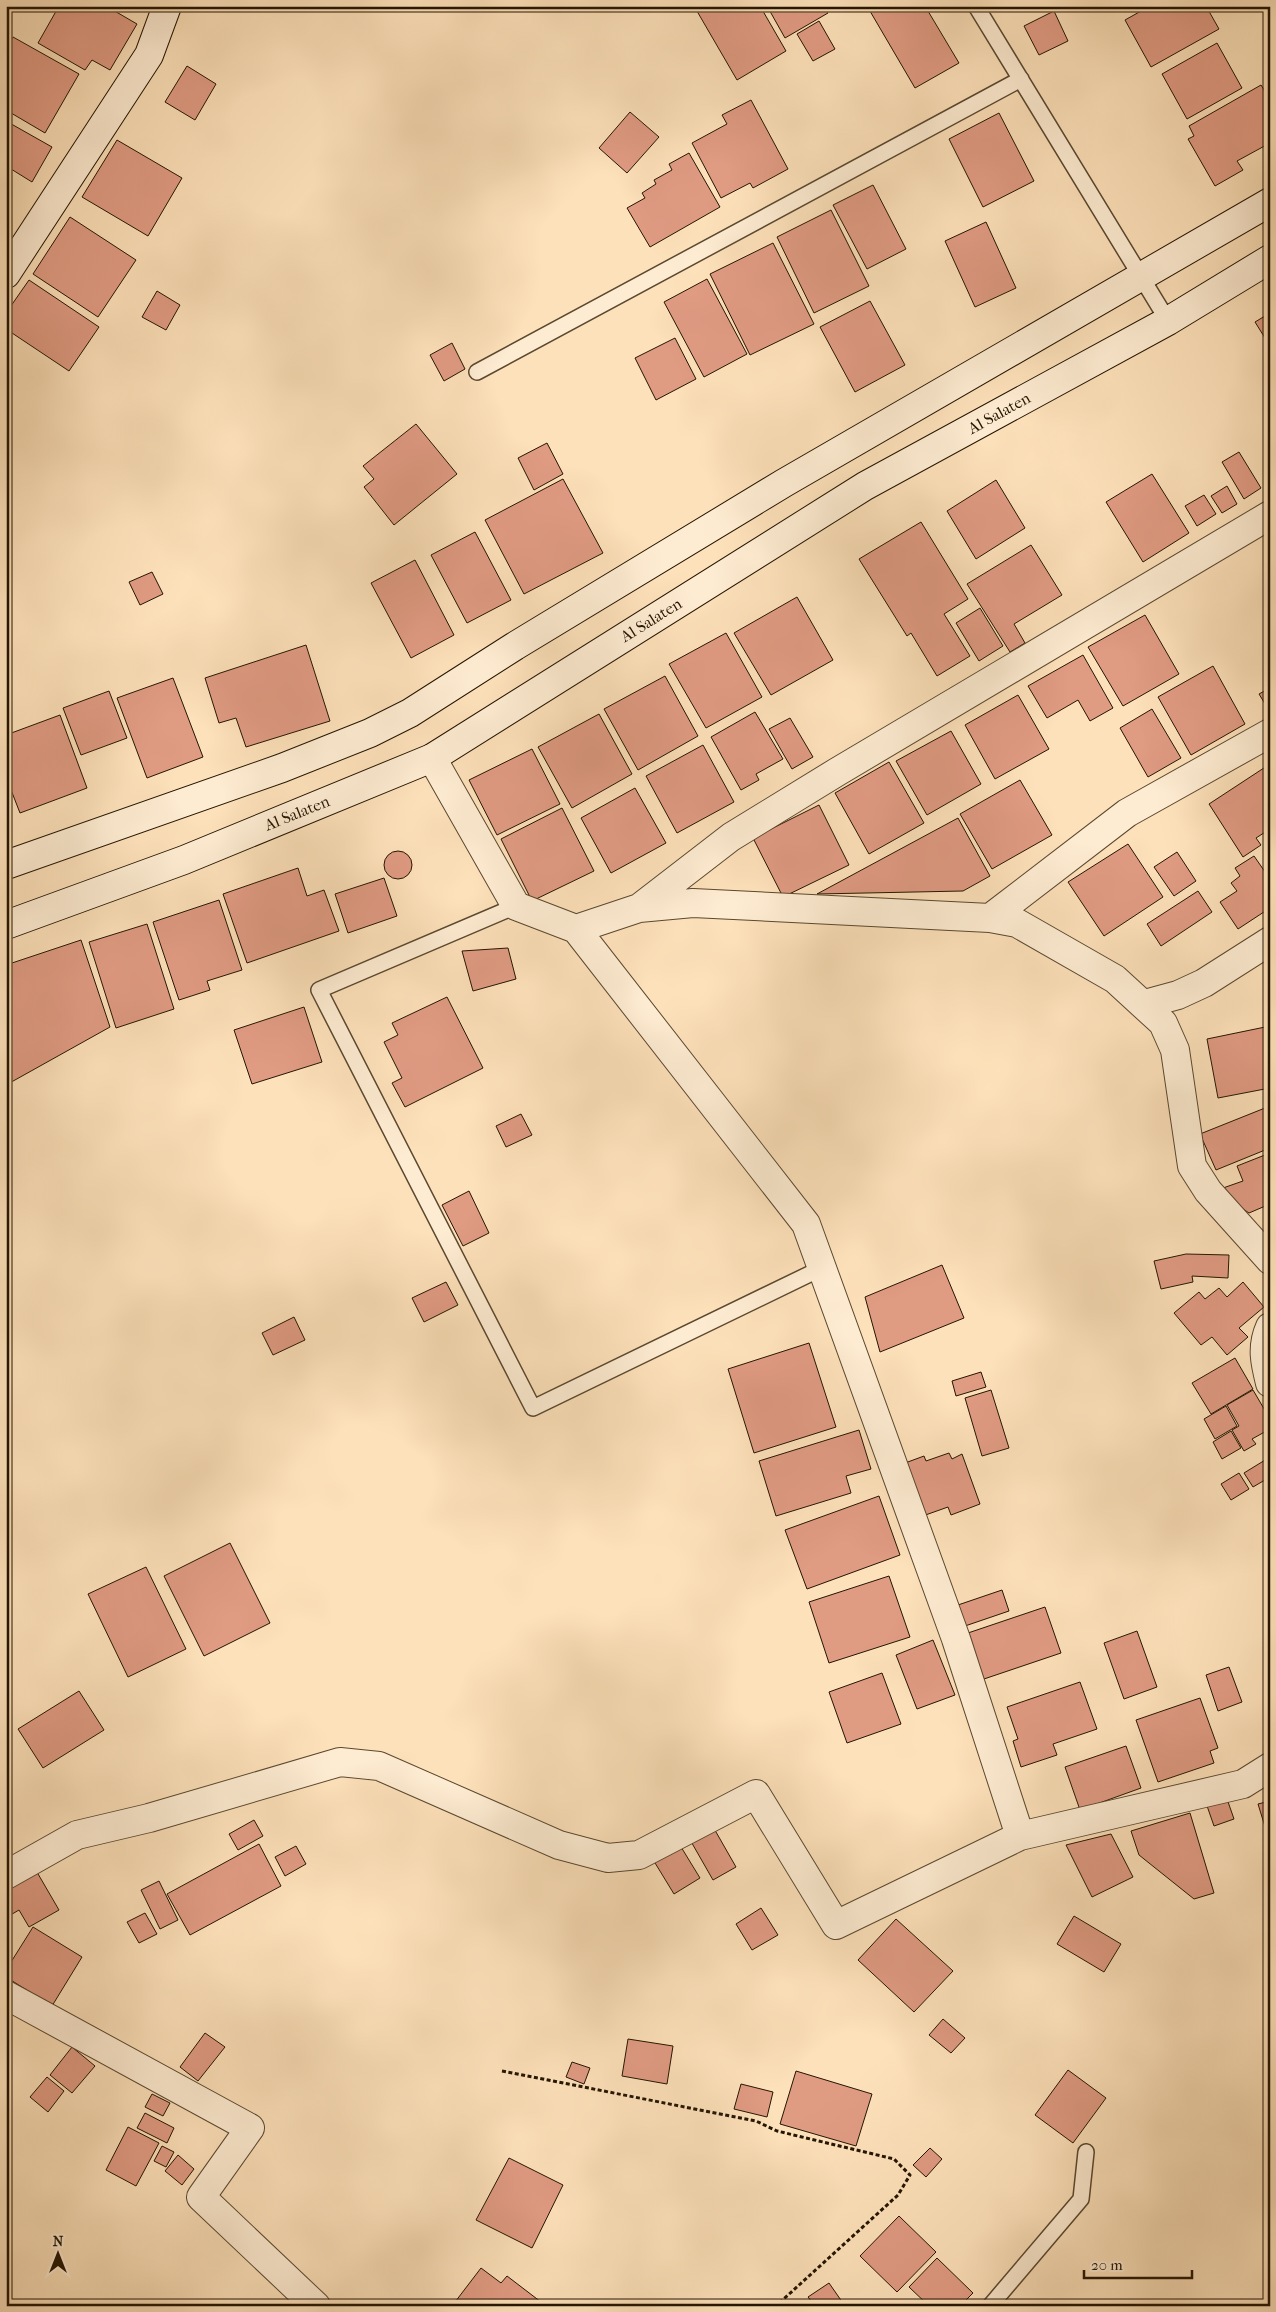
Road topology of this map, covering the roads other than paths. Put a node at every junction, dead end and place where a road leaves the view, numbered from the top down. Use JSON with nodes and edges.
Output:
{"nodes":[{"id":1,"x":167,"y":6,"type":"edge"},
{"id":2,"x":976,"y":6,"type":"edge"},
{"id":3,"x":1021,"y":79,"type":"junction"},
{"id":4,"x":1270,"y":202,"type":"edge"},
{"id":5,"x":1270,"y":259,"type":"edge"},
{"id":6,"x":6,"y":274,"type":"edge"},
{"id":7,"x":1142,"y":278,"type":"junction"},
{"id":8,"x":1168,"y":321,"type":"junction"},
{"id":9,"x":477,"y":372,"type":"dead end"},
{"id":10,"x":1270,"y":515,"type":"edge"},
{"id":11,"x":1270,"y":733,"type":"edge"},
{"id":12,"x":432,"y":758,"type":"junction"},
{"id":13,"x":6,"y":865,"type":"edge"},
{"id":14,"x":516,"y":906,"type":"junction"},
{"id":15,"x":639,"y":908,"type":"junction"},
{"id":16,"x":990,"y":918,"type":"junction"},
{"id":17,"x":6,"y":925,"type":"edge"},
{"id":18,"x":576,"y":929,"type":"junction"},
{"id":19,"x":1270,"y":941,"type":"edge"},
{"id":20,"x":1145,"y":1004,"type":"junction"},
{"id":21,"x":1270,"y":1260,"type":"edge"},
{"id":22,"x":822,"y":1268,"type":"junction"},
{"id":23,"x":1270,"y":1327,"type":"edge"},
{"id":24,"x":1270,"y":1383,"type":"edge"},
{"id":25,"x":1270,"y":1767,"type":"edge"},
{"id":26,"x":1020,"y":1836,"type":"junction"},
{"id":27,"x":6,"y":1875,"type":"edge"},
{"id":28,"x":6,"y":1995,"type":"edge"},
{"id":29,"x":1086,"y":2152,"type":"dead end"},
{"id":30,"x":316,"y":2306,"type":"edge"},
{"id":31,"x":990,"y":2306,"type":"edge"}],
"edges":[{"from":1,"to":6,"type":"street"},
{"from":2,"to":3,"type":"lane"},
{"from":3,"to":7,"type":"lane"},
{"from":3,"to":9,"type":"lane"},
{"from":4,"to":7,"type":"street"},
{"from":5,"to":8,"type":"street","name":"Al Salaten"},
{"from":7,"to":8,"type":"lane"},
{"from":7,"to":13,"type":"street"},
{"from":8,"to":12,"type":"street","name":"Al Salaten"},
{"from":10,"to":15,"type":"street"},
{"from":11,"to":16,"type":"street"},
{"from":12,"to":14,"type":"street"},
{"from":12,"to":17,"type":"street","name":"Al Salaten"},
{"from":14,"to":18,"type":"street"},
{"from":14,"to":22,"type":"lane"},
{"from":15,"to":16,"type":"street"},
{"from":15,"to":18,"type":"street"},
{"from":16,"to":20,"type":"street"},
{"from":18,"to":22,"type":"street"},
{"from":19,"to":20,"type":"street"},
{"from":20,"to":21,"type":"street"},
{"from":22,"to":26,"type":"street"},
{"from":23,"to":24,"type":"street"},
{"from":25,"to":26,"type":"street"},
{"from":26,"to":27,"type":"street"},
{"from":28,"to":30,"type":"street"},
{"from":29,"to":31,"type":"lane"}]}
